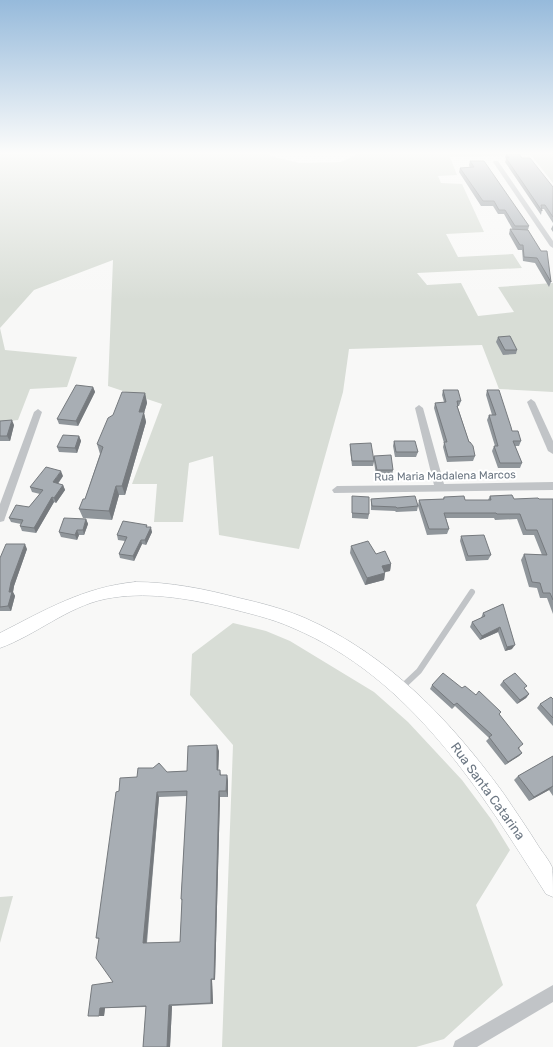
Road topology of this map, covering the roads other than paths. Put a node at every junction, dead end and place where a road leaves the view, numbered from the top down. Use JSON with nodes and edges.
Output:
{"nodes":[{"id":1,"x":524,"y":203,"type":"edge"},
{"id":2,"x":553,"y":246,"type":"edge"},
{"id":3,"x":531,"y":402,"type":"dead end"},
{"id":4,"x":419,"y":408,"type":"dead end"},
{"id":5,"x":38,"y":412,"type":"dead end"},
{"id":6,"x":553,"y":451,"type":"edge"},
{"id":7,"x":553,"y":486,"type":"edge"},
{"id":8,"x":440,"y":488,"type":"junction"},
{"id":9,"x":337,"y":490,"type":"dead end"},
{"id":10,"x":0,"y":518,"type":"edge"},
{"id":11,"x":472,"y":592,"type":"dead end"},
{"id":12,"x":0,"y":641,"type":"edge"},
{"id":13,"x":401,"y":689,"type":"junction"},
{"id":14,"x":553,"y":887,"type":"edge"},
{"id":15,"x":553,"y":993,"type":"edge"},
{"id":16,"x":462,"y":1047,"type":"edge"}],
"edges":[{"from":1,"to":2,"type":"street"},
{"from":3,"to":6,"type":"street"},
{"from":4,"to":8,"type":"street"},
{"from":5,"to":10,"type":"street"},
{"from":7,"to":8,"type":"street","name":"Rua Maria Madalena Marcos"},
{"from":8,"to":9,"type":"street","name":"Rua Maria Madalena Marcos"},
{"from":11,"to":13,"type":"lane"},
{"from":12,"to":13,"type":"main road","name":"Rua Santa Catarina"},
{"from":13,"to":14,"type":"main road","name":"Rua Santa Catarina"},
{"from":15,"to":16,"type":"street"}]}
